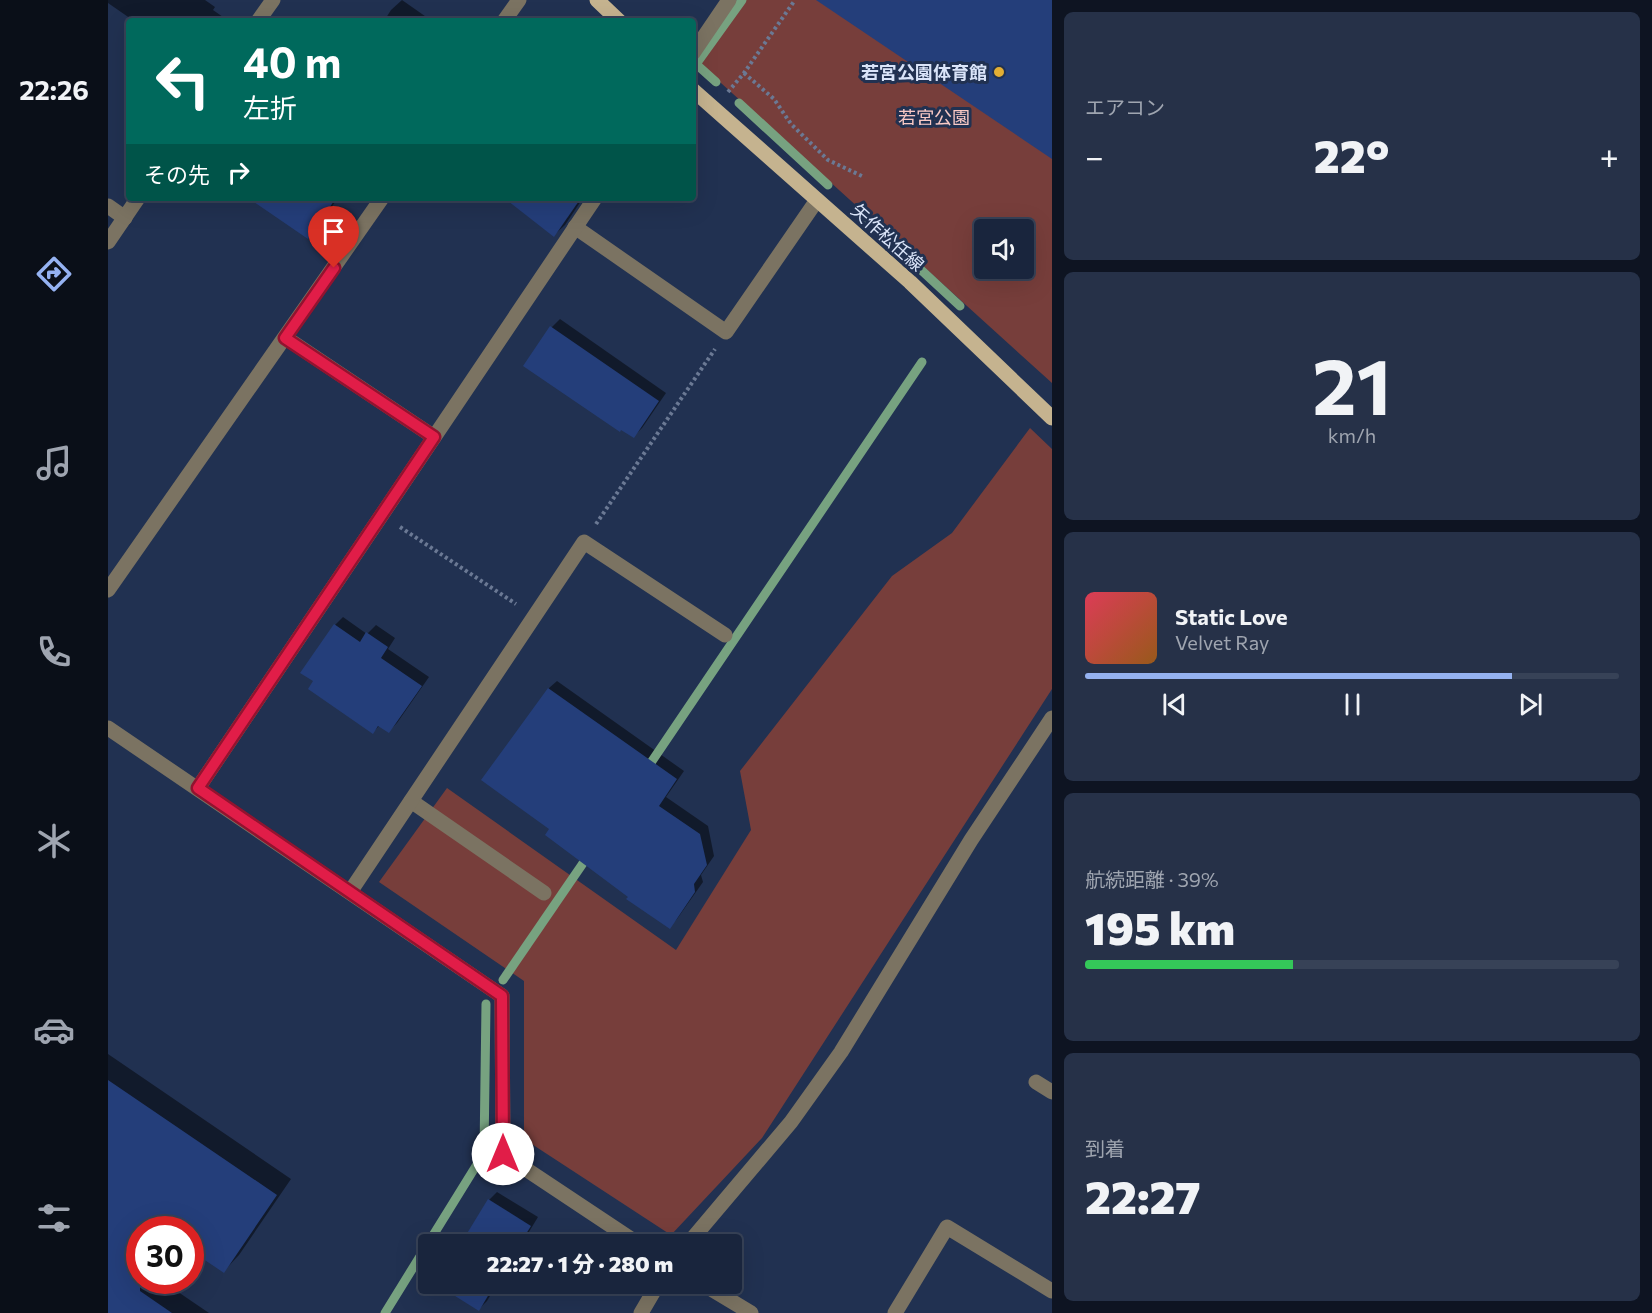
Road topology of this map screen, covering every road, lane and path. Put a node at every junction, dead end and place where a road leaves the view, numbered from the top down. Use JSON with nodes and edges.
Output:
{"nodes":[{"id":1,"x":273,"y":0,"type":"edge"},
{"id":2,"x":519,"y":0,"type":"edge"},
{"id":3,"x":597,"y":0,"type":"edge"},
{"id":4,"x":729,"y":0,"type":"edge"},
{"id":5,"x":795,"y":0,"type":"edge"},
{"id":6,"x":260,"y":18,"type":"edge"},
{"id":7,"x":506,"y":18,"type":"edge"},
{"id":8,"x":616,"y":18,"type":"edge"},
{"id":9,"x":696,"y":48,"type":"edge"},
{"id":10,"x":744,"y":73,"type":"junction"},
{"id":11,"x":696,"y":93,"type":"edge"},
{"id":12,"x":714,"y":109,"type":"junction"},
{"id":13,"x":864,"y":177,"type":"dead end"},
{"id":14,"x":817,"y":200,"type":"junction"},
{"id":15,"x":136,"y":201,"type":"edge"},
{"id":16,"x":380,"y":201,"type":"edge"},
{"id":17,"x":593,"y":201,"type":"edge"},
{"id":18,"x":108,"y":206,"type":"edge"},
{"id":19,"x":125,"y":218,"type":"junction"},
{"id":20,"x":575,"y":227,"type":"junction"},
{"id":21,"x":108,"y":242,"type":"edge"},
{"id":22,"x":726,"y":332,"type":"junction"},
{"id":23,"x":285,"y":338,"type":"junction"},
{"id":24,"x":1052,"y":418,"type":"edge"},
{"id":25,"x":434,"y":437,"type":"junction"},
{"id":26,"x":381,"y":515,"type":"junction"},
{"id":27,"x":584,"y":542,"type":"junction"},
{"id":28,"x":108,"y":590,"type":"edge"},
{"id":29,"x":534,"y":616,"type":"junction"},
{"id":30,"x":725,"y":636,"type":"dead end"},
{"id":31,"x":1052,"y":718,"type":"edge"},
{"id":32,"x":108,"y":728,"type":"edge"},
{"id":33,"x":198,"y":788,"type":"junction"},
{"id":34,"x":411,"y":801,"type":"junction"},
{"id":35,"x":350,"y":892,"type":"junction"},
{"id":36,"x":544,"y":893,"type":"dead end"},
{"id":37,"x":1036,"y":1082,"type":"dead end"},
{"id":38,"x":1052,"y":1092,"type":"edge"},
{"id":39,"x":623,"y":1234,"type":"edge"},
{"id":40,"x":696,"y":1234,"type":"edge"},
{"id":41,"x":1052,"y":1291,"type":"edge"},
{"id":42,"x":652,"y":1294,"type":"edge"},
{"id":43,"x":720,"y":1294,"type":"edge"},
{"id":44,"x":641,"y":1313,"type":"edge"},
{"id":45,"x":751,"y":1313,"type":"edge"},
{"id":46,"x":895,"y":1313,"type":"edge"}],
"edges":[{"from":1,"to":6,"type":"street"},
{"from":2,"to":7,"type":"street"},
{"from":3,"to":8,"type":"main road"},
{"from":4,"to":9,"type":"street"},
{"from":5,"to":10,"type":"path"},
{"from":10,"to":12,"type":"path"},
{"from":10,"to":13,"type":"path"},
{"from":11,"to":12,"type":"main road","name":"矢作松任線"},
{"from":12,"to":14,"type":"main road","name":"矢作松任線"},
{"from":14,"to":22,"type":"street"},
{"from":14,"to":24,"type":"main road","name":"矢作松任線"},
{"from":15,"to":19,"type":"street"},
{"from":16,"to":23,"type":"street"},
{"from":17,"to":20,"type":"street"},
{"from":18,"to":19,"type":"street"},
{"from":19,"to":21,"type":"street"},
{"from":20,"to":22,"type":"street"},
{"from":20,"to":25,"type":"street"},
{"from":22,"to":27,"type":"path"},
{"from":23,"to":25,"type":"street"},
{"from":23,"to":28,"type":"street"},
{"from":25,"to":26,"type":"street"},
{"from":26,"to":29,"type":"path"},
{"from":26,"to":33,"type":"street"},
{"from":27,"to":29,"type":"street"},
{"from":27,"to":30,"type":"street"},
{"from":29,"to":34,"type":"street"},
{"from":31,"to":40,"type":"street"},
{"from":32,"to":33,"type":"street"},
{"from":33,"to":35,"type":"street"},
{"from":34,"to":35,"type":"street"},
{"from":34,"to":36,"type":"street"},
{"from":35,"to":39,"type":"street"},
{"from":37,"to":38,"type":"street"},
{"from":41,"to":46,"type":"street"},
{"from":42,"to":44,"type":"street"},
{"from":43,"to":45,"type":"street"}]}
